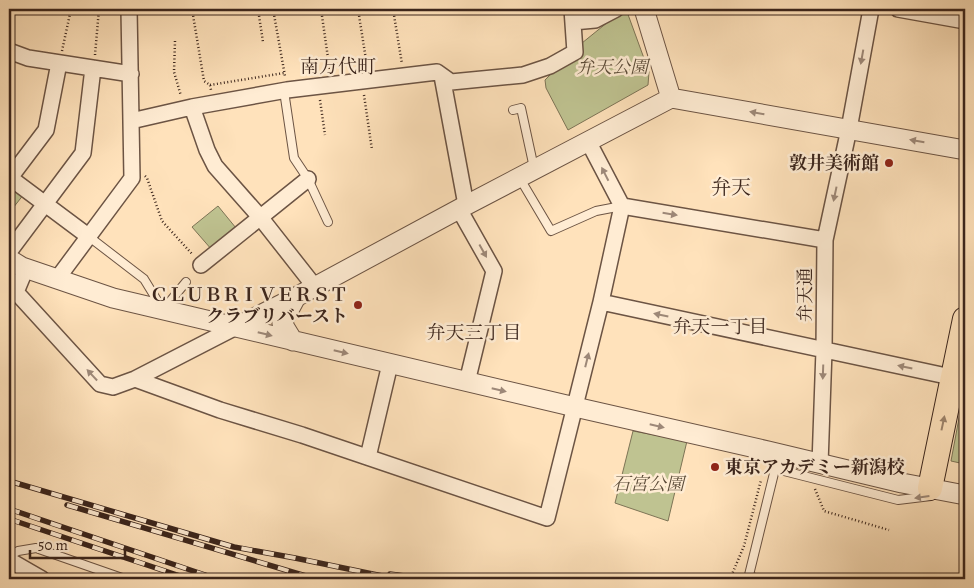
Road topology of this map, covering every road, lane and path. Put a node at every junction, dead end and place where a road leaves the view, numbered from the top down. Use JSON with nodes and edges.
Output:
{"nodes":[{"id":1,"x":72,"y":9,"type":"edge"},
{"id":2,"x":99,"y":9,"type":"edge"},
{"id":3,"x":129,"y":9,"type":"edge"},
{"id":4,"x":192,"y":9,"type":"edge"},
{"id":5,"x":258,"y":9,"type":"edge"},
{"id":6,"x":273,"y":9,"type":"edge"},
{"id":7,"x":321,"y":9,"type":"edge"},
{"id":8,"x":358,"y":9,"type":"edge"},
{"id":9,"x":394,"y":9,"type":"edge"},
{"id":10,"x":586,"y":9,"type":"edge"},
{"id":11,"x":616,"y":9,"type":"edge"},
{"id":12,"x":644,"y":9,"type":"edge"},
{"id":13,"x":870,"y":9,"type":"edge"},
{"id":14,"x":898,"y":9,"type":"edge"},
{"id":15,"x":573,"y":15,"type":"edge"},
{"id":16,"x":965,"y":21,"type":"edge"},
{"id":17,"x":175,"y":41,"type":"dead end"},
{"id":18,"x":263,"y":42,"type":"dead end"},
{"id":19,"x":9,"y":51,"type":"edge"},
{"id":20,"x":59,"y":63,"type":"junction"},
{"id":21,"x":93,"y":68,"type":"junction"},
{"id":22,"x":284,"y":73,"type":"junction"},
{"id":23,"x":131,"y":74,"type":"junction"},
{"id":24,"x":403,"y":76,"type":"junction"},
{"id":25,"x":442,"y":76,"type":"junction"},
{"id":26,"x":365,"y":80,"type":"junction"},
{"id":27,"x":210,"y":85,"type":"junction"},
{"id":28,"x":325,"y":86,"type":"junction"},
{"id":29,"x":286,"y":90,"type":"junction"},
{"id":30,"x":670,"y":98,"type":"junction"},
{"id":31,"x":214,"y":103,"type":"junction"},
{"id":32,"x":189,"y":108,"type":"junction"},
{"id":33,"x":513,"y":110,"type":"dead end"},
{"id":34,"x":131,"y":121,"type":"junction"},
{"id":35,"x":849,"y":129,"type":"junction"},
{"id":36,"x":325,"y":135,"type":"dead end"},
{"id":37,"x":588,"y":141,"type":"junction"},
{"id":38,"x":372,"y":150,"type":"dead end"},
{"id":39,"x":965,"y":150,"type":"edge"},
{"id":40,"x":132,"y":170,"type":"junction"},
{"id":41,"x":527,"y":173,"type":"junction"},
{"id":42,"x":9,"y":178,"type":"edge"},
{"id":43,"x":308,"y":179,"type":"junction"},
{"id":44,"x":45,"y":204,"type":"junction"},
{"id":45,"x":622,"y":206,"type":"junction"},
{"id":46,"x":463,"y":207,"type":"junction"},
{"id":47,"x":260,"y":217,"type":"junction"},
{"id":48,"x":328,"y":222,"type":"dead end"},
{"id":49,"x":88,"y":236,"type":"junction"},
{"id":50,"x":824,"y":240,"type":"junction"},
{"id":51,"x":9,"y":252,"type":"edge"},
{"id":52,"x":9,"y":259,"type":"edge"},
{"id":53,"x":201,"y":265,"type":"joint"},
{"id":54,"x":26,"y":268,"type":"junction"},
{"id":55,"x":57,"y":279,"type":"junction"},
{"id":56,"x":186,"y":282,"type":"dead end"},
{"id":57,"x":315,"y":287,"type":"junction"},
{"id":58,"x":296,"y":297,"type":"junction"},
{"id":59,"x":602,"y":302,"type":"junction"},
{"id":60,"x":163,"y":310,"type":"junction"},
{"id":61,"x":965,"y":319,"type":"edge"},
{"id":62,"x":236,"y":327,"type":"junction"},
{"id":63,"x":293,"y":341,"type":"junction"},
{"id":64,"x":824,"y":350,"type":"junction"},
{"id":65,"x":390,"y":364,"type":"junction"},
{"id":66,"x":135,"y":379,"type":"junction"},
{"id":67,"x":959,"y":379,"type":"edge"},
{"id":68,"x":467,"y":382,"type":"junction"},
{"id":69,"x":574,"y":407,"type":"junction"},
{"id":70,"x":368,"y":457,"type":"junction"},
{"id":71,"x":778,"y":461,"type":"junction"},
{"id":72,"x":820,"y":464,"type":"junction"},
{"id":73,"x":762,"y":475,"type":"dead end"},
{"id":74,"x":950,"y":486,"type":"edge"},
{"id":75,"x":815,"y":488,"type":"dead end"},
{"id":76,"x":889,"y":530,"type":"dead end"},
{"id":77,"x":10,"y":562,"type":"edge"},
{"id":78,"x":748,"y":578,"type":"edge"},
{"id":79,"x":42,"y":579,"type":"edge"},
{"id":80,"x":125,"y":579,"type":"edge"},
{"id":81,"x":730,"y":579,"type":"edge"},
{"id":82,"x":759,"y":579,"type":"edge"}],
"edges":[{"from":1,"to":20,"type":"path"},
{"from":2,"to":21,"type":"path"},
{"from":3,"to":23,"type":"street"},
{"from":4,"to":27,"type":"path"},
{"from":5,"to":18,"type":"path"},
{"from":6,"to":22,"type":"path"},
{"from":7,"to":28,"type":"path"},
{"from":8,"to":26,"type":"path"},
{"from":9,"to":24,"type":"path"},
{"from":10,"to":15,"type":"street"},
{"from":11,"to":15,"type":"street"},
{"from":12,"to":30,"type":"street"},
{"from":13,"to":35,"type":"street","name":"弁天通","one_way":true},
{"from":14,"to":16,"type":"street"},
{"from":15,"to":25,"type":"street"},
{"from":17,"to":32,"type":"path"},
{"from":19,"to":20,"type":"street"},
{"from":20,"to":21,"type":"street"},
{"from":20,"to":42,"type":"street"},
{"from":21,"to":23,"type":"street"},
{"from":21,"to":44,"type":"street"},
{"from":22,"to":27,"type":"path"},
{"from":22,"to":29,"type":"path"},
{"from":23,"to":34,"type":"street"},
{"from":24,"to":25,"type":"street"},
{"from":24,"to":26,"type":"street"},
{"from":25,"to":46,"type":"street"},
{"from":26,"to":28,"type":"street"},
{"from":26,"to":38,"type":"path"},
{"from":27,"to":31,"type":"path"},
{"from":28,"to":29,"type":"street"},
{"from":28,"to":36,"type":"path"},
{"from":29,"to":31,"type":"street"},
{"from":29,"to":43,"type":"lane"},
{"from":35,"to":30,"type":"street","one_way":true},
{"from":30,"to":37,"type":"street"},
{"from":31,"to":32,"type":"street"},
{"from":32,"to":34,"type":"street"},
{"from":32,"to":47,"type":"street"},
{"from":33,"to":41,"type":"lane"},
{"from":34,"to":40,"type":"street"},
{"from":39,"to":35,"type":"street","one_way":true},
{"from":35,"to":50,"type":"street","name":"弁天通","one_way":true},
{"from":37,"to":41,"type":"street"},
{"from":45,"to":37,"type":"street","one_way":true},
{"from":40,"to":49,"type":"street"},
{"from":40,"to":53,"type":"path"},
{"from":41,"to":45,"type":"lane"},
{"from":41,"to":46,"type":"street"},
{"from":42,"to":44,"type":"street"},
{"from":43,"to":47,"type":"street"},
{"from":43,"to":48,"type":"lane"},
{"from":44,"to":49,"type":"street"},
{"from":44,"to":51,"type":"street"},
{"from":45,"to":50,"type":"street","one_way":true},
{"from":45,"to":59,"type":"street"},
{"from":46,"to":57,"type":"street"},
{"from":46,"to":68,"type":"street","one_way":true},
{"from":47,"to":53,"type":"street"},
{"from":47,"to":57,"type":"street"},
{"from":49,"to":55,"type":"street"},
{"from":49,"to":60,"type":"lane"},
{"from":50,"to":64,"type":"street","name":"弁天通"},
{"from":52,"to":54,"type":"street"},
{"from":54,"to":55,"type":"street"},
{"from":66,"to":54,"type":"street","one_way":true},
{"from":55,"to":60,"type":"street"},
{"from":56,"to":60,"type":"lane"},
{"from":57,"to":58,"type":"street"},
{"from":58,"to":62,"type":"street"},
{"from":58,"to":63,"type":"street"},
{"from":64,"to":59,"type":"street","one_way":true},
{"from":69,"to":59,"type":"street","one_way":true},
{"from":60,"to":62,"type":"street"},
{"from":61,"to":67,"type":"main road"},
{"from":62,"to":63,"type":"street","one_way":true},
{"from":62,"to":66,"type":"street"},
{"from":63,"to":65,"type":"street","one_way":true},
{"from":67,"to":64,"type":"street","one_way":true},
{"from":64,"to":72,"type":"street","name":"弁天通","one_way":true},
{"from":65,"to":68,"type":"street"},
{"from":65,"to":70,"type":"street"},
{"from":66,"to":70,"type":"street"},
{"from":74,"to":67,"type":"main road","one_way":true},
{"from":68,"to":69,"type":"street","one_way":true},
{"from":69,"to":70,"type":"street"},
{"from":69,"to":71,"type":"street","one_way":true},
{"from":71,"to":72,"type":"street"},
{"from":74,"to":71,"type":"lane","one_way":true},
{"from":71,"to":78,"type":"lane"},
{"from":72,"to":74,"type":"street"},
{"from":73,"to":81,"type":"path"},
{"from":75,"to":76,"type":"path"},
{"from":77,"to":79,"type":"street"},
{"from":77,"to":80,"type":"lane"},
{"from":78,"to":82,"type":"lane"}]}
